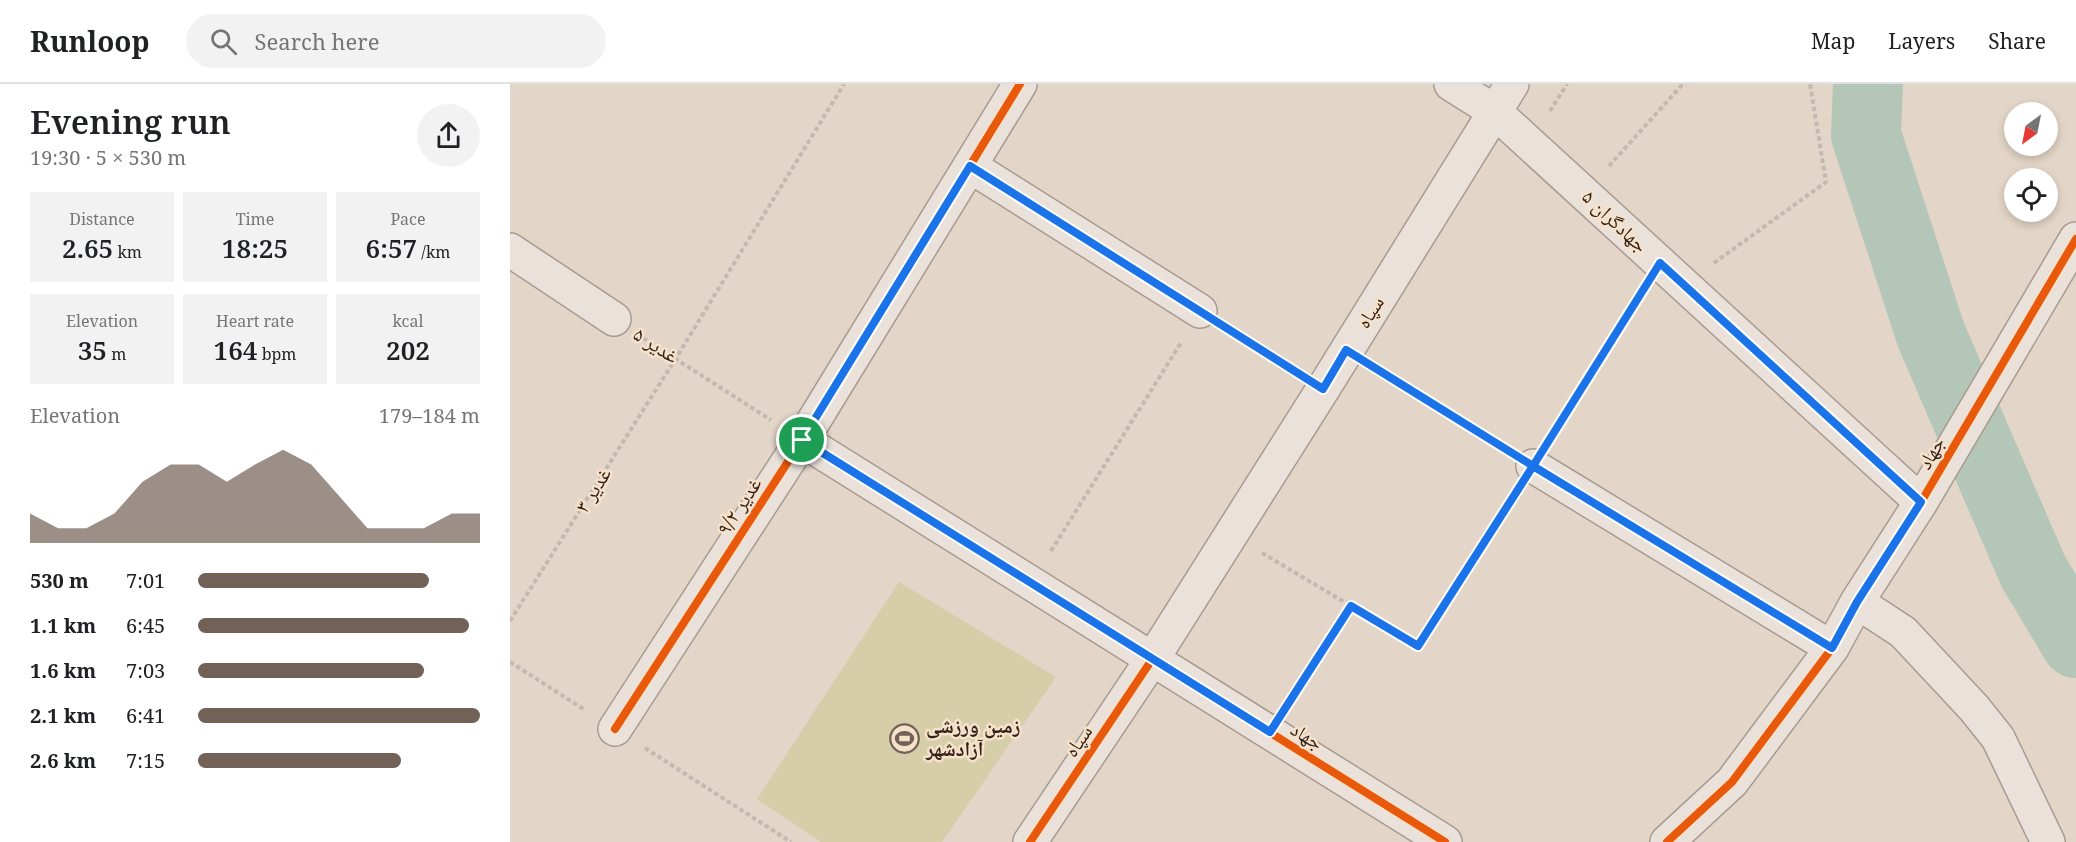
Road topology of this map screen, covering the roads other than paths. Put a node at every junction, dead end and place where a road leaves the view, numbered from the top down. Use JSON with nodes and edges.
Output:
{"nodes":[{"id":1,"x":1020,"y":84,"type":"edge"},
{"id":2,"x":1451,"y":84,"type":"edge"},
{"id":3,"x":1512,"y":84,"type":"edge"},
{"id":4,"x":1494,"y":111,"type":"junction"},
{"id":5,"x":970,"y":166,"type":"junction"},
{"id":6,"x":2076,"y":239,"type":"edge"},
{"id":7,"x":510,"y":250,"type":"edge"},
{"id":8,"x":1200,"y":311,"type":"road end"},
{"id":9,"x":614,"y":319,"type":"road end"},
{"id":10,"x":802,"y":440,"type":"junction"},
{"id":11,"x":1533,"y":466,"type":"road end"},
{"id":12,"x":1921,"y":502,"type":"junction"},
{"id":13,"x":1857,"y":602,"type":"junction"},
{"id":14,"x":1832,"y":648,"type":"junction"},
{"id":15,"x":1153,"y":658,"type":"junction"},
{"id":16,"x":615,"y":729,"type":"road end"},
{"id":17,"x":1030,"y":842,"type":"edge"},
{"id":18,"x":1445,"y":842,"type":"edge"},
{"id":19,"x":1667,"y":842,"type":"edge"},
{"id":20,"x":2048,"y":842,"type":"edge"}],
"edges":[{"from":1,"to":5,"type":"street","name":"غدیر ۹/۲"},
{"from":2,"to":4,"type":"street","name":"جهادگران ۵"},
{"from":3,"to":4,"type":"street","name":"سپاه"},
{"from":4,"to":12,"type":"street","name":"جهادگران ۵"},
{"from":4,"to":15,"type":"street","name":"سپاه"},
{"from":5,"to":8,"type":"street"},
{"from":5,"to":10,"type":"street","name":"غدیر ۹/۲"},
{"from":6,"to":12,"type":"street","name":"جهاد"},
{"from":7,"to":9,"type":"street","name":"غدیر ۵"},
{"from":10,"to":15,"type":"street","name":"جهاد"},
{"from":10,"to":16,"type":"street","name":"غدیر ۹/۲"},
{"from":11,"to":14,"type":"street"},
{"from":12,"to":13,"type":"street","name":"جهاد"},
{"from":13,"to":14,"type":"street","name":"جهاد"},
{"from":13,"to":20,"type":"street"},
{"from":14,"to":19,"type":"street","name":"جهاد"},
{"from":15,"to":17,"type":"street","name":"سپاه"},
{"from":15,"to":18,"type":"street","name":"جهاد"}]}
